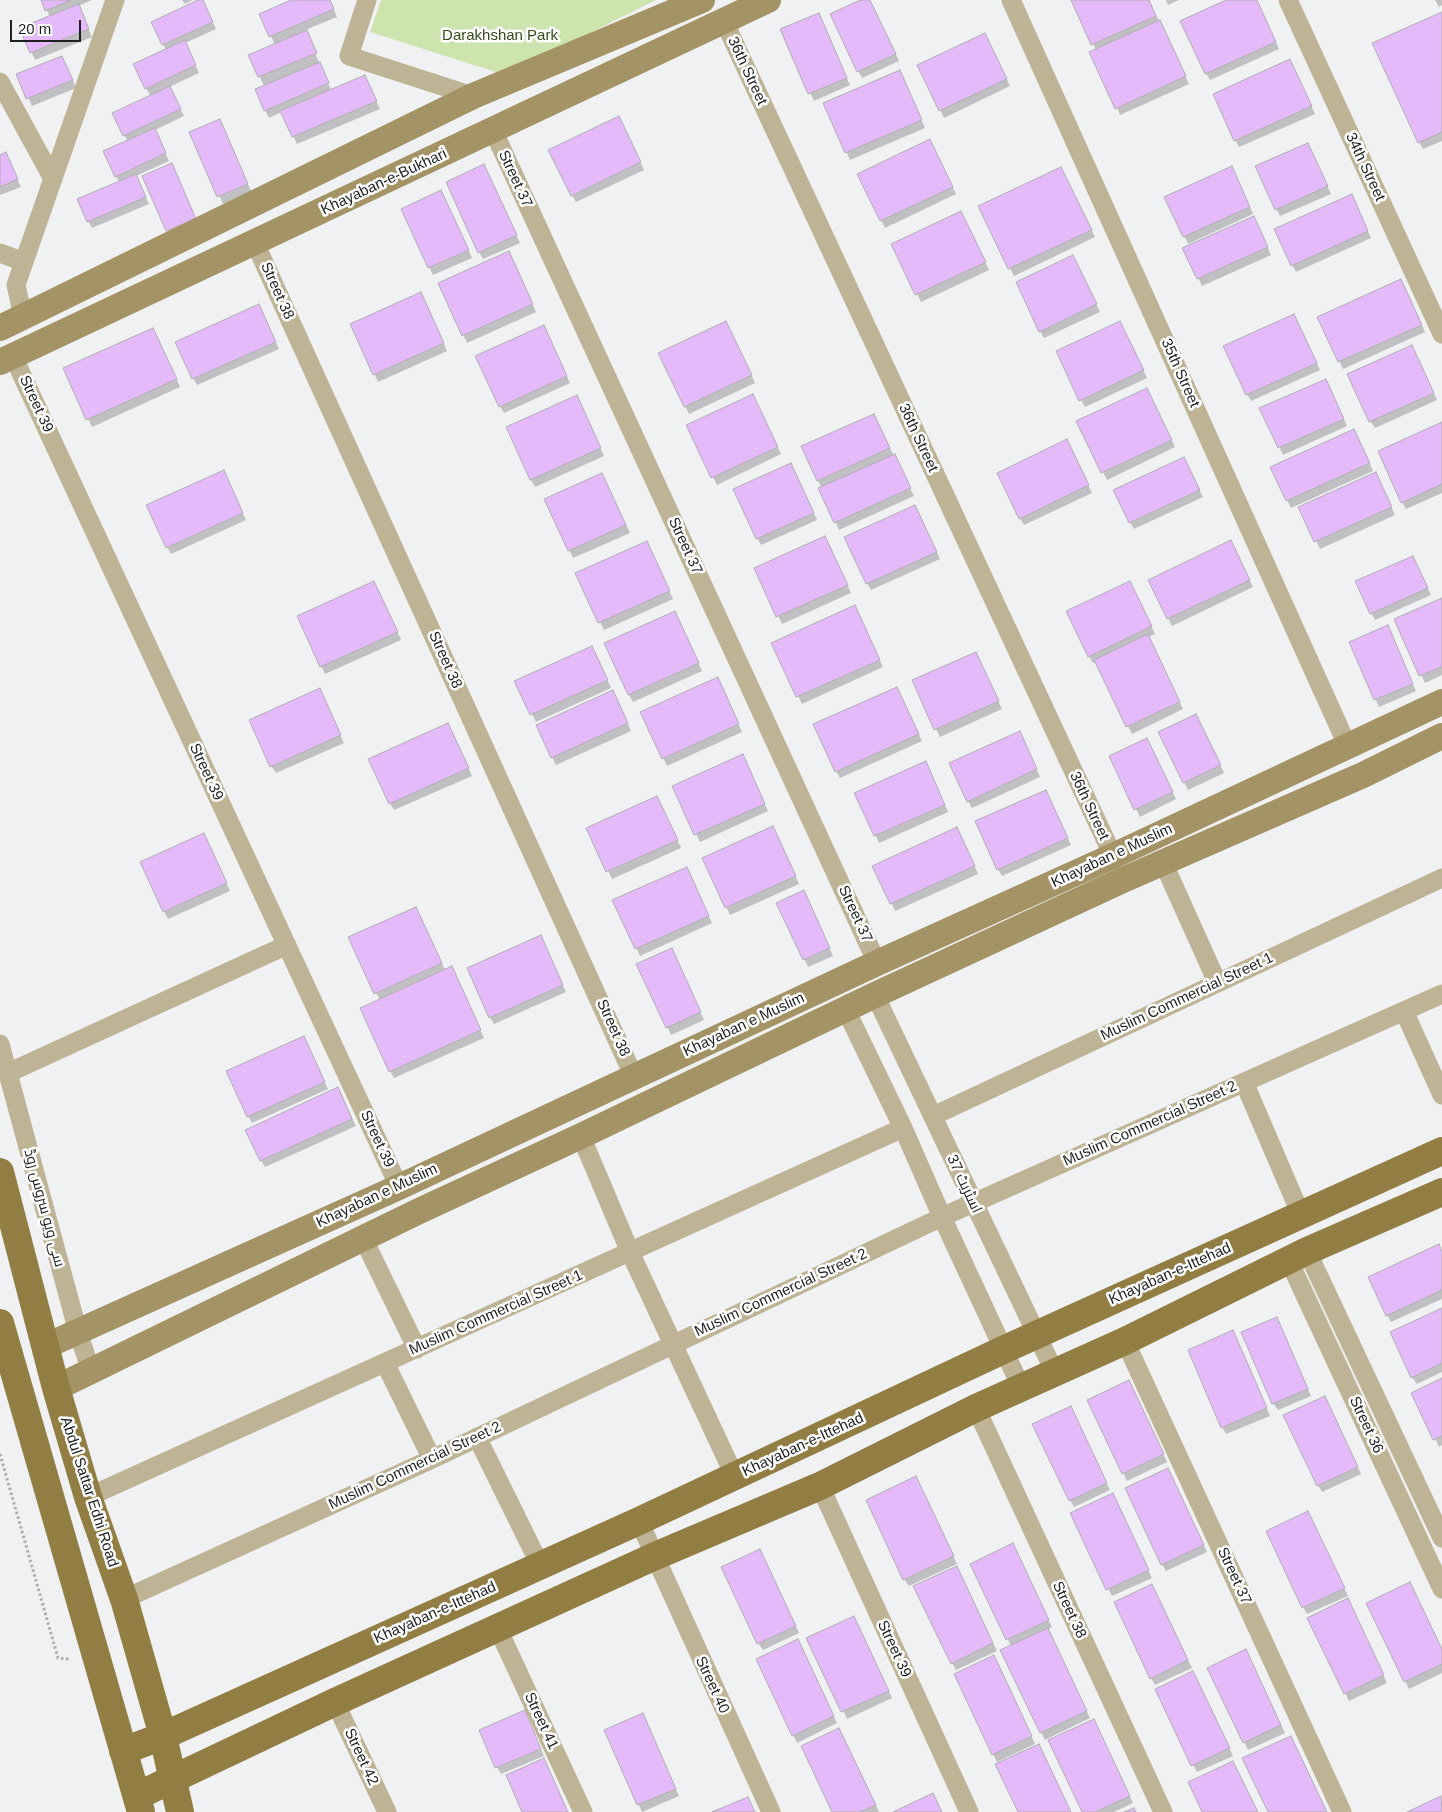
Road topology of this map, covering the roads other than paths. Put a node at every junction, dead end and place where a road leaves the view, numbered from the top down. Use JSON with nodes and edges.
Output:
{"nodes":[{"id":1,"x":115,"y":0,"type":"edge"},
{"id":2,"x":367,"y":0,"type":"edge"},
{"id":3,"x":702,"y":0,"type":"edge"},
{"id":4,"x":768,"y":0,"type":"edge"},
{"id":5,"x":1011,"y":0,"type":"edge"},
{"id":6,"x":1288,"y":0,"type":"edge"},
{"id":7,"x":724,"y":21,"type":"junction"},
{"id":8,"x":586,"y":49,"type":"junction"},
{"id":9,"x":603,"y":78,"type":"junction"},
{"id":10,"x":0,"y":82,"type":"edge"},
{"id":11,"x":473,"y":96,"type":"junction"},
{"id":12,"x":493,"y":130,"type":"junction"},
{"id":13,"x":53,"y":179,"type":"junction"},
{"id":14,"x":256,"y":243,"type":"junction"},
{"id":15,"x":0,"y":253,"type":"edge"},
{"id":16,"x":24,"y":262,"type":"junction"},
{"id":17,"x":23,"y":318,"type":"junction"},
{"id":18,"x":0,"y":328,"type":"edge"},
{"id":19,"x":1442,"y":334,"type":"edge"},
{"id":20,"x":7,"y":359,"type":"edge"},
{"id":21,"x":1442,"y":702,"type":"edge"},
{"id":22,"x":1442,"y":736,"type":"edge"},
{"id":23,"x":1348,"y":747,"type":"junction"},
{"id":24,"x":1254,"y":791,"type":"junction"},
{"id":25,"x":1267,"y":817,"type":"junction"},
{"id":26,"x":1113,"y":856,"type":"junction"},
{"id":27,"x":1163,"y":862,"type":"junction"},
{"id":28,"x":1442,"y":878,"type":"edge"},
{"id":29,"x":978,"y":917,"type":"junction"},
{"id":30,"x":991,"y":942,"type":"junction"},
{"id":31,"x":286,"y":945,"type":"junction"},
{"id":32,"x":877,"y":962,"type":"junction"},
{"id":33,"x":1217,"y":982,"type":"junction"},
{"id":34,"x":1442,"y":994,"type":"edge"},
{"id":35,"x":875,"y":995,"type":"junction"},
{"id":36,"x":846,"y":1010,"type":"junction"},
{"id":37,"x":1404,"y":1011,"type":"junction"},
{"id":38,"x":0,"y":1044,"type":"edge"},
{"id":39,"x":702,"y":1045,"type":"junction"},
{"id":40,"x":715,"y":1072,"type":"junction"},
{"id":41,"x":8,"y":1073,"type":"junction"},
{"id":42,"x":634,"y":1076,"type":"junction"},
{"id":43,"x":1244,"y":1082,"type":"junction"},
{"id":44,"x":1442,"y":1095,"type":"edge"},
{"id":45,"x":933,"y":1116,"type":"junction"},
{"id":46,"x":904,"y":1128,"type":"junction"},
{"id":47,"x":581,"y":1136,"type":"junction"},
{"id":48,"x":1442,"y":1151,"type":"edge"},
{"id":49,"x":0,"y":1172,"type":"edge"},
{"id":50,"x":399,"y":1187,"type":"junction"},
{"id":51,"x":1442,"y":1192,"type":"edge"},
{"id":52,"x":972,"y":1203,"type":"junction"},
{"id":53,"x":1301,"y":1215,"type":"junction"},
{"id":54,"x":942,"y":1217,"type":"junction"},
{"id":55,"x":362,"y":1238,"type":"junction"},
{"id":56,"x":630,"y":1252,"type":"junction"},
{"id":57,"x":1298,"y":1256,"type":"junction"},
{"id":58,"x":0,"y":1323,"type":"edge"},
{"id":59,"x":78,"y":1332,"type":"junction"},
{"id":60,"x":1037,"y":1335,"type":"junction"},
{"id":61,"x":1126,"y":1341,"type":"junction"},
{"id":62,"x":674,"y":1344,"type":"junction"},
{"id":63,"x":46,"y":1346,"type":"junction"},
{"id":64,"x":417,"y":1349,"type":"junction"},
{"id":65,"x":1003,"y":1350,"type":"junction"},
{"id":66,"x":385,"y":1363,"type":"junction"},
{"id":67,"x":91,"y":1371,"type":"junction"},
{"id":68,"x":1055,"y":1372,"type":"junction"},
{"id":69,"x":1021,"y":1387,"type":"junction"},
{"id":70,"x":56,"y":1388,"type":"junction"},
{"id":71,"x":976,"y":1408,"type":"junction"},
{"id":72,"x":477,"y":1437,"type":"junction"},
{"id":73,"x":432,"y":1459,"type":"junction"},
{"id":74,"x":735,"y":1476,"type":"junction"},
{"id":75,"x":820,"y":1486,"type":"junction"},
{"id":76,"x":88,"y":1497,"type":"junction"},
{"id":77,"x":638,"y":1522,"type":"junction"},
{"id":78,"x":1442,"y":1538,"type":"edge"},
{"id":79,"x":653,"y":1557,"type":"junction"},
{"id":80,"x":540,"y":1565,"type":"junction"},
{"id":81,"x":1442,"y":1589,"type":"edge"},
{"id":82,"x":124,"y":1599,"type":"junction"},
{"id":83,"x":498,"y":1629,"type":"junction"},
{"id":84,"x":335,"y":1702,"type":"junction"},
{"id":85,"x":163,"y":1736,"type":"junction"},
{"id":86,"x":123,"y":1751,"type":"junction"},
{"id":87,"x":172,"y":1781,"type":"junction"},
{"id":88,"x":139,"y":1804,"type":"edge"},
{"id":89,"x":180,"y":1812,"type":"edge"},
{"id":90,"x":387,"y":1812,"type":"edge"},
{"id":91,"x":583,"y":1812,"type":"edge"},
{"id":92,"x":772,"y":1812,"type":"edge"},
{"id":93,"x":969,"y":1812,"type":"edge"},
{"id":94,"x":1163,"y":1812,"type":"edge"},
{"id":95,"x":1342,"y":1812,"type":"edge"}],
"edges":[{"from":1,"to":13,"type":"street"},
{"from":2,"to":11,"type":"street"},
{"from":3,"to":8,"type":"street"},
{"from":4,"to":7,"type":"street","name":"Khayaban-e-Bukhari"},
{"from":5,"to":23,"type":"street","name":"35th Street"},
{"from":6,"to":19,"type":"street","name":"34th Street"},
{"from":7,"to":9,"type":"street","name":"Khayaban-e-Bukhari"},
{"from":7,"to":26,"type":"street","name":"36th Street"},
{"from":8,"to":9,"type":"street"},
{"from":8,"to":11,"type":"street"},
{"from":9,"to":12,"type":"street","name":"Khayaban-e-Bukhari"},
{"from":10,"to":13,"type":"street"},
{"from":11,"to":17,"type":"street"},
{"from":12,"to":14,"type":"street","name":"Khayaban-e-Bukhari"},
{"from":12,"to":32,"type":"street","name":"Street 37"},
{"from":13,"to":16,"type":"street"},
{"from":14,"to":20,"type":"street","name":"Khayaban-e-Bukhari"},
{"from":14,"to":42,"type":"street","name":"Street 38"},
{"from":15,"to":16,"type":"street"},
{"from":16,"to":17,"type":"street"},
{"from":17,"to":18,"type":"street"},
{"from":20,"to":31,"type":"street","name":"Street 39"},
{"from":21,"to":23,"type":"street","name":"Khayaban e Muslim"},
{"from":22,"to":25,"type":"street","name":"Khayaban e Muslim"},
{"from":23,"to":24,"type":"street","name":"Khayaban e Muslim"},
{"from":24,"to":25,"type":"street"},
{"from":24,"to":26,"type":"street","name":"Khayaban e Muslim"},
{"from":25,"to":27,"type":"street","name":"Khayaban e Muslim"},
{"from":26,"to":29,"type":"street","name":"Khayaban e Muslim"},
{"from":27,"to":30,"type":"street","name":"Khayaban e Muslim"},
{"from":27,"to":33,"type":"street"},
{"from":28,"to":33,"type":"street","name":"Muslim Commercial Street 1"},
{"from":29,"to":30,"type":"street"},
{"from":29,"to":32,"type":"street","name":"Khayaban e Muslim"},
{"from":30,"to":35,"type":"street","name":"Khayaban e Muslim"},
{"from":31,"to":41,"type":"street"},
{"from":31,"to":50,"type":"street","name":"Street 39"},
{"from":32,"to":39,"type":"street","name":"Khayaban e Muslim"},
{"from":33,"to":45,"type":"street","name":"Muslim Commercial Street 1"},
{"from":34,"to":37,"type":"street","name":"Muslim Commercial Street 2"},
{"from":35,"to":36,"type":"street","name":"Khayaban e Muslim"},
{"from":35,"to":45,"type":"street","name":"اسٹریٹ 37"},
{"from":36,"to":40,"type":"street","name":"Khayaban e Muslim"},
{"from":36,"to":46,"type":"street"},
{"from":37,"to":43,"type":"street","name":"Muslim Commercial Street 2"},
{"from":37,"to":44,"type":"street"},
{"from":38,"to":41,"type":"street","name":"سی ویو سروس روڈ"},
{"from":39,"to":40,"type":"street"},
{"from":39,"to":42,"type":"street","name":"Khayaban e Muslim"},
{"from":40,"to":47,"type":"street","name":"Khayaban e Muslim"},
{"from":41,"to":59,"type":"street","name":"سی ویو سروس روڈ"},
{"from":42,"to":50,"type":"street","name":"Khayaban e Muslim"},
{"from":43,"to":52,"type":"street","name":"Muslim Commercial Street 2"},
{"from":43,"to":53,"type":"street"},
{"from":45,"to":52,"type":"street","name":"اسٹریٹ 37"},
{"from":46,"to":54,"type":"street"},
{"from":46,"to":56,"type":"street","name":"Muslim Commercial Street 1"},
{"from":47,"to":55,"type":"street","name":"Khayaban e Muslim"},
{"from":47,"to":56,"type":"street"},
{"from":48,"to":53,"type":"main road","name":"Khayaban-e-Ittehad"},
{"from":49,"to":63,"type":"main road","name":"Abdul Sattar Edhi Road"},
{"from":50,"to":59,"type":"street","name":"Khayaban e Muslim"},
{"from":51,"to":57,"type":"main road"},
{"from":52,"to":54,"type":"street","name":"Muslim Commercial Street 2"},
{"from":52,"to":60,"type":"street","name":"اسٹریٹ 37"},
{"from":53,"to":60,"type":"main road","name":"Khayaban-e-Ittehad"},
{"from":54,"to":62,"type":"street","name":"Muslim Commercial Street 2"},
{"from":54,"to":65,"type":"street"},
{"from":55,"to":64,"type":"street"},
{"from":55,"to":67,"type":"street","name":"Khayaban e Muslim"},
{"from":56,"to":62,"type":"street"},
{"from":56,"to":64,"type":"street","name":"Muslim Commercial Street 1"},
{"from":57,"to":61,"type":"main road"},
{"from":57,"to":78,"type":"street","name":"Street 36"},
{"from":57,"to":81,"type":"street","name":"Street 36"},
{"from":58,"to":86,"type":"main road"},
{"from":59,"to":63,"type":"street","name":"Khayaban e Muslim"},
{"from":59,"to":67,"type":"street","name":"سی ویو سروس روڈ"},
{"from":60,"to":65,"type":"main road","name":"Khayaban-e-Ittehad"},
{"from":60,"to":68,"type":"street","name":"اسٹریٹ 37"},
{"from":61,"to":68,"type":"main road"},
{"from":61,"to":95,"type":"street","name":"Street 37"},
{"from":62,"to":72,"type":"street","name":"Muslim Commercial Street 2"},
{"from":62,"to":74,"type":"street"},
{"from":63,"to":70,"type":"main road","name":"Abdul Sattar Edhi Road"},
{"from":64,"to":66,"type":"street","name":"Muslim Commercial Street 1"},
{"from":65,"to":69,"type":"street"},
{"from":65,"to":74,"type":"main road","name":"Khayaban-e-Ittehad"},
{"from":66,"to":73,"type":"street"},
{"from":66,"to":76,"type":"street","name":"Muslim Commercial Street 1"},
{"from":67,"to":70,"type":"street","name":"Khayaban e Muslim"},
{"from":68,"to":69,"type":"main road"},
{"from":69,"to":71,"type":"main road"},
{"from":70,"to":76,"type":"main road","name":"Abdul Sattar Edhi Road"},
{"from":71,"to":75,"type":"main road"},
{"from":71,"to":94,"type":"street","name":"Street 38"},
{"from":72,"to":73,"type":"street","name":"Muslim Commercial Street 2"},
{"from":72,"to":80,"type":"street"},
{"from":73,"to":82,"type":"street","name":"Muslim Commercial Street 2"},
{"from":74,"to":77,"type":"main road","name":"Khayaban-e-Ittehad"},
{"from":75,"to":79,"type":"main road"},
{"from":75,"to":93,"type":"street","name":"Street 39"},
{"from":76,"to":82,"type":"main road","name":"Abdul Sattar Edhi Road"},
{"from":77,"to":79,"type":"street","name":"Street 40"},
{"from":77,"to":80,"type":"main road","name":"Khayaban-e-Ittehad"},
{"from":79,"to":83,"type":"main road"},
{"from":79,"to":92,"type":"street","name":"Street 40"},
{"from":80,"to":85,"type":"main road","name":"Khayaban-e-Ittehad"},
{"from":82,"to":85,"type":"main road","name":"Abdul Sattar Edhi Road"},
{"from":83,"to":84,"type":"main road"},
{"from":83,"to":91,"type":"street","name":"Street 41"},
{"from":84,"to":87,"type":"main road"},
{"from":84,"to":90,"type":"street","name":"Street 42"},
{"from":85,"to":86,"type":"main road","name":"Khayaban-e-Ittehad"},
{"from":85,"to":87,"type":"main road","name":"Abdul Sattar Edhi Road"},
{"from":86,"to":88,"type":"main road"},
{"from":87,"to":88,"type":"main road"},
{"from":87,"to":89,"type":"main road","name":"Abdul Sattar Edhi Road"}]}
